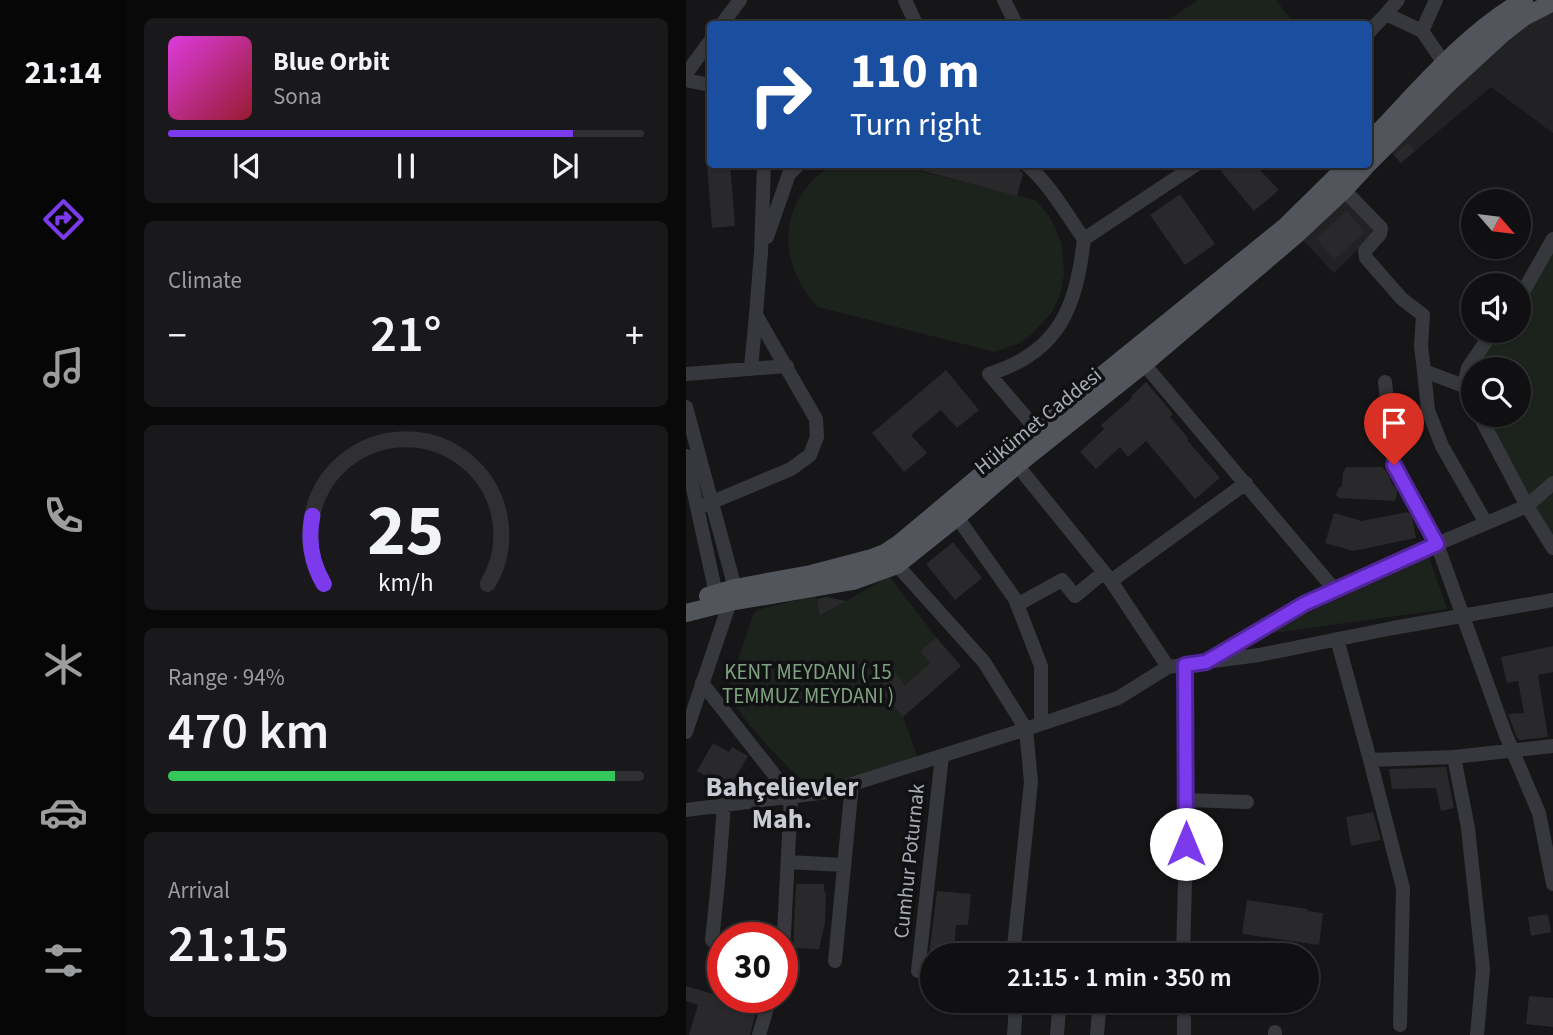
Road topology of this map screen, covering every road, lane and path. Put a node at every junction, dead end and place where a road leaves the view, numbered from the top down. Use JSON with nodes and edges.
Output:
{"nodes":[{"id":1,"x":740,"y":0,"type":"edge"},
{"id":2,"x":905,"y":0,"type":"edge"},
{"id":3,"x":1004,"y":0,"type":"edge"},
{"id":4,"x":1398,"y":0,"type":"edge"},
{"id":5,"x":1436,"y":0,"type":"edge"},
{"id":6,"x":1524,"y":0,"type":"edge"},
{"id":7,"x":1553,"y":2,"type":"edge"},
{"id":8,"x":1386,"y":14,"type":"junction"},
{"id":9,"x":724,"y":21,"type":"edge"},
{"id":10,"x":915,"y":21,"type":"edge"},
{"id":11,"x":1014,"y":21,"type":"edge"},
{"id":12,"x":1372,"y":29,"type":"edge"},
{"id":13,"x":1422,"y":31,"type":"junction"},
{"id":14,"x":707,"y":46,"type":"edge"},
{"id":15,"x":1444,"y":63,"type":"junction"},
{"id":16,"x":686,"y":77,"type":"edge"},
{"id":17,"x":707,"y":84,"type":"edge"},
{"id":18,"x":1372,"y":140,"type":"edge"},
{"id":19,"x":1372,"y":160,"type":"edge"},
{"id":20,"x":764,"y":168,"type":"edge"},
{"id":21,"x":795,"y":168,"type":"edge"},
{"id":22,"x":1030,"y":168,"type":"edge"},
{"id":23,"x":1191,"y":168,"type":"edge"},
{"id":24,"x":1343,"y":168,"type":"edge"},
{"id":25,"x":1364,"y":168,"type":"edge"},
{"id":26,"x":1344,"y":190,"type":"junction"},
{"id":27,"x":1084,"y":239,"type":"junction"},
{"id":28,"x":1553,"y":239,"type":"edge"},
{"id":29,"x":761,"y":252,"type":"junction"},
{"id":30,"x":1531,"y":278,"type":"edge"},
{"id":31,"x":756,"y":316,"type":"junction"},
{"id":32,"x":1144,"y":364,"type":"junction"},
{"id":33,"x":787,"y":366,"type":"junction"},
{"id":34,"x":751,"y":368,"type":"junction"},
{"id":35,"x":1424,"y":371,"type":"junction"},
{"id":36,"x":686,"y":374,"type":"edge"},
{"id":37,"x":1385,"y":382,"type":"dead end"},
{"id":38,"x":1461,"y":385,"type":"edge"},
{"id":39,"x":686,"y":407,"type":"edge"},
{"id":40,"x":1485,"y":427,"type":"edge"},
{"id":41,"x":1036,"y":429,"type":"junction"},
{"id":42,"x":686,"y":456,"type":"edge"},
{"id":43,"x":1017,"y":466,"type":"junction"},
{"id":44,"x":1246,"y":483,"type":"junction"},
{"id":45,"x":1553,"y":483,"type":"edge"},
{"id":46,"x":705,"y":506,"type":"junction"},
{"id":47,"x":1527,"y":506,"type":"junction"},
{"id":48,"x":957,"y":517,"type":"junction"},
{"id":49,"x":1486,"y":523,"type":"junction"},
{"id":50,"x":1437,"y":544,"type":"junction"},
{"id":51,"x":1553,"y":548,"type":"edge"},
{"id":52,"x":897,"y":565,"type":"junction"},
{"id":53,"x":1107,"y":577,"type":"junction"},
{"id":54,"x":1334,"y":589,"type":"junction"},
{"id":55,"x":727,"y":595,"type":"junction"},
{"id":56,"x":1553,"y":600,"type":"edge"},
{"id":57,"x":686,"y":601,"type":"edge"},
{"id":58,"x":1017,"y":605,"type":"junction"},
{"id":59,"x":686,"y":612,"type":"edge"},
{"id":60,"x":1463,"y":615,"type":"junction"},
{"id":61,"x":1337,"y":639,"type":"junction"},
{"id":62,"x":1206,"y":662,"type":"junction"},
{"id":63,"x":1185,"y":665,"type":"junction"},
{"id":64,"x":1168,"y":667,"type":"junction"},
{"id":65,"x":702,"y":683,"type":"junction"},
{"id":66,"x":1041,"y":724,"type":"junction"},
{"id":67,"x":1026,"y":729,"type":"junction"},
{"id":68,"x":686,"y":732,"type":"edge"},
{"id":69,"x":1553,"y":746,"type":"edge"},
{"id":70,"x":1513,"y":750,"type":"junction"},
{"id":71,"x":942,"y":756,"type":"junction"},
{"id":72,"x":1454,"y":757,"type":"junction"},
{"id":73,"x":1370,"y":760,"type":"junction"},
{"id":74,"x":852,"y":784,"type":"junction"},
{"id":75,"x":791,"y":796,"type":"junction"},
{"id":76,"x":1185,"y":800,"type":"junction"},
{"id":77,"x":1247,"y":802,"type":"dead end"},
{"id":78,"x":724,"y":805,"type":"junction"},
{"id":79,"x":686,"y":810,"type":"edge"},
{"id":80,"x":788,"y":862,"type":"junction"},
{"id":81,"x":844,"y":865,"type":"junction"},
{"id":82,"x":1553,"y":884,"type":"edge"},
{"id":83,"x":714,"y":922,"type":"edge"},
{"id":84,"x":785,"y":922,"type":"edge"},
{"id":85,"x":1014,"y":943,"type":"edge"},
{"id":86,"x":1183,"y":943,"type":"edge"},
{"id":87,"x":835,"y":961,"type":"dead end"},
{"id":88,"x":918,"y":971,"type":"dead end"},
{"id":89,"x":766,"y":1013,"type":"edge"},
{"id":90,"x":1015,"y":1013,"type":"edge"},
{"id":91,"x":1059,"y":1013,"type":"edge"},
{"id":92,"x":1099,"y":1013,"type":"edge"},
{"id":93,"x":1184,"y":1019,"type":"dead end"},
{"id":94,"x":1400,"y":1025,"type":"dead end"},
{"id":95,"x":760,"y":1035,"type":"edge"},
{"id":96,"x":1014,"y":1035,"type":"edge"},
{"id":97,"x":1057,"y":1035,"type":"edge"},
{"id":98,"x":1097,"y":1035,"type":"edge"},
{"id":99,"x":1184,"y":1035,"type":"edge"},
{"id":100,"x":1477,"y":1035,"type":"edge"}],
"edges":[{"from":1,"to":9,"type":"street"},
{"from":2,"to":10,"type":"street"},
{"from":3,"to":11,"type":"street"},
{"from":4,"to":8,"type":"street"},
{"from":5,"to":13,"type":"street"},
{"from":6,"to":15,"type":"main road"},
{"from":7,"to":19,"type":"main road","name":"Hükümet Caddesi"},
{"from":8,"to":12,"type":"street"},
{"from":8,"to":13,"type":"street"},
{"from":13,"to":15,"type":"street"},
{"from":14,"to":16,"type":"street"},
{"from":15,"to":18,"type":"main road"},
{"from":16,"to":17,"type":"street"},
{"from":20,"to":29,"type":"street"},
{"from":21,"to":29,"type":"street"},
{"from":22,"to":27,"type":"street"},
{"from":23,"to":27,"type":"street"},
{"from":24,"to":41,"type":"main road"},
{"from":25,"to":26,"type":"main road","name":"Hükümet Caddesi"},
{"from":26,"to":32,"type":"main road","name":"Hükümet Caddesi"},
{"from":26,"to":35,"type":"street"},
{"from":27,"to":41,"type":"street"},
{"from":28,"to":30,"type":"street"},
{"from":29,"to":31,"type":"street"},
{"from":31,"to":33,"type":"street"},
{"from":31,"to":34,"type":"street"},
{"from":32,"to":43,"type":"main road","name":"Hükümet Caddesi"},
{"from":32,"to":44,"type":"street"},
{"from":33,"to":34,"type":"street"},
{"from":33,"to":46,"type":"street"},
{"from":34,"to":36,"type":"street"},
{"from":35,"to":38,"type":"street"},
{"from":35,"to":49,"type":"street"},
{"from":37,"to":50,"type":"street"},
{"from":39,"to":46,"type":"street"},
{"from":40,"to":47,"type":"street"},
{"from":41,"to":55,"type":"main road"},
{"from":42,"to":46,"type":"street"},
{"from":43,"to":48,"type":"main road","name":"Hükümet Caddesi"},
{"from":43,"to":53,"type":"street"},
{"from":44,"to":53,"type":"street"},
{"from":44,"to":54,"type":"street"},
{"from":45,"to":47,"type":"street"},
{"from":46,"to":55,"type":"street"},
{"from":47,"to":49,"type":"street"},
{"from":47,"to":51,"type":"street"},
{"from":48,"to":52,"type":"main road","name":"Hükümet Caddesi"},
{"from":48,"to":58,"type":"street"},
{"from":49,"to":50,"type":"street"},
{"from":50,"to":54,"type":"street"},
{"from":50,"to":60,"type":"street"},
{"from":52,"to":55,"type":"main road","name":"Hükümet Caddesi"},
{"from":52,"to":67,"type":"street"},
{"from":53,"to":58,"type":"street"},
{"from":53,"to":64,"type":"street"},
{"from":54,"to":62,"type":"street"},
{"from":55,"to":57,"type":"main road"},
{"from":55,"to":59,"type":"main road","name":"Hükümet Caddesi"},
{"from":55,"to":65,"type":"street"},
{"from":56,"to":60,"type":"street"},
{"from":58,"to":66,"type":"street"},
{"from":60,"to":61,"type":"street"},
{"from":60,"to":70,"type":"street"},
{"from":61,"to":62,"type":"street"},
{"from":61,"to":73,"type":"street"},
{"from":62,"to":63,"type":"street"},
{"from":63,"to":64,"type":"street"},
{"from":63,"to":76,"type":"street"},
{"from":64,"to":66,"type":"street"},
{"from":65,"to":68,"type":"street"},
{"from":65,"to":75,"type":"street"},
{"from":66,"to":67,"type":"street"},
{"from":67,"to":71,"type":"street"},
{"from":67,"to":85,"type":"street"},
{"from":69,"to":70,"type":"street"},
{"from":70,"to":72,"type":"street"},
{"from":70,"to":82,"type":"street"},
{"from":71,"to":74,"type":"street"},
{"from":71,"to":88,"type":"street","name":"Cumhur Poturnak"},
{"from":72,"to":73,"type":"street"},
{"from":72,"to":100,"type":"street"},
{"from":73,"to":94,"type":"street"},
{"from":74,"to":75,"type":"street"},
{"from":74,"to":81,"type":"street"},
{"from":75,"to":78,"type":"street"},
{"from":75,"to":80,"type":"street"},
{"from":76,"to":77,"type":"street"},
{"from":76,"to":86,"type":"street"},
{"from":78,"to":79,"type":"street"},
{"from":78,"to":83,"type":"street"},
{"from":80,"to":81,"type":"street"},
{"from":80,"to":84,"type":"street"},
{"from":81,"to":87,"type":"street"},
{"from":89,"to":95,"type":"street"},
{"from":90,"to":96,"type":"street"},
{"from":91,"to":97,"type":"street"},
{"from":92,"to":98,"type":"street"},
{"from":93,"to":99,"type":"street"}]}
